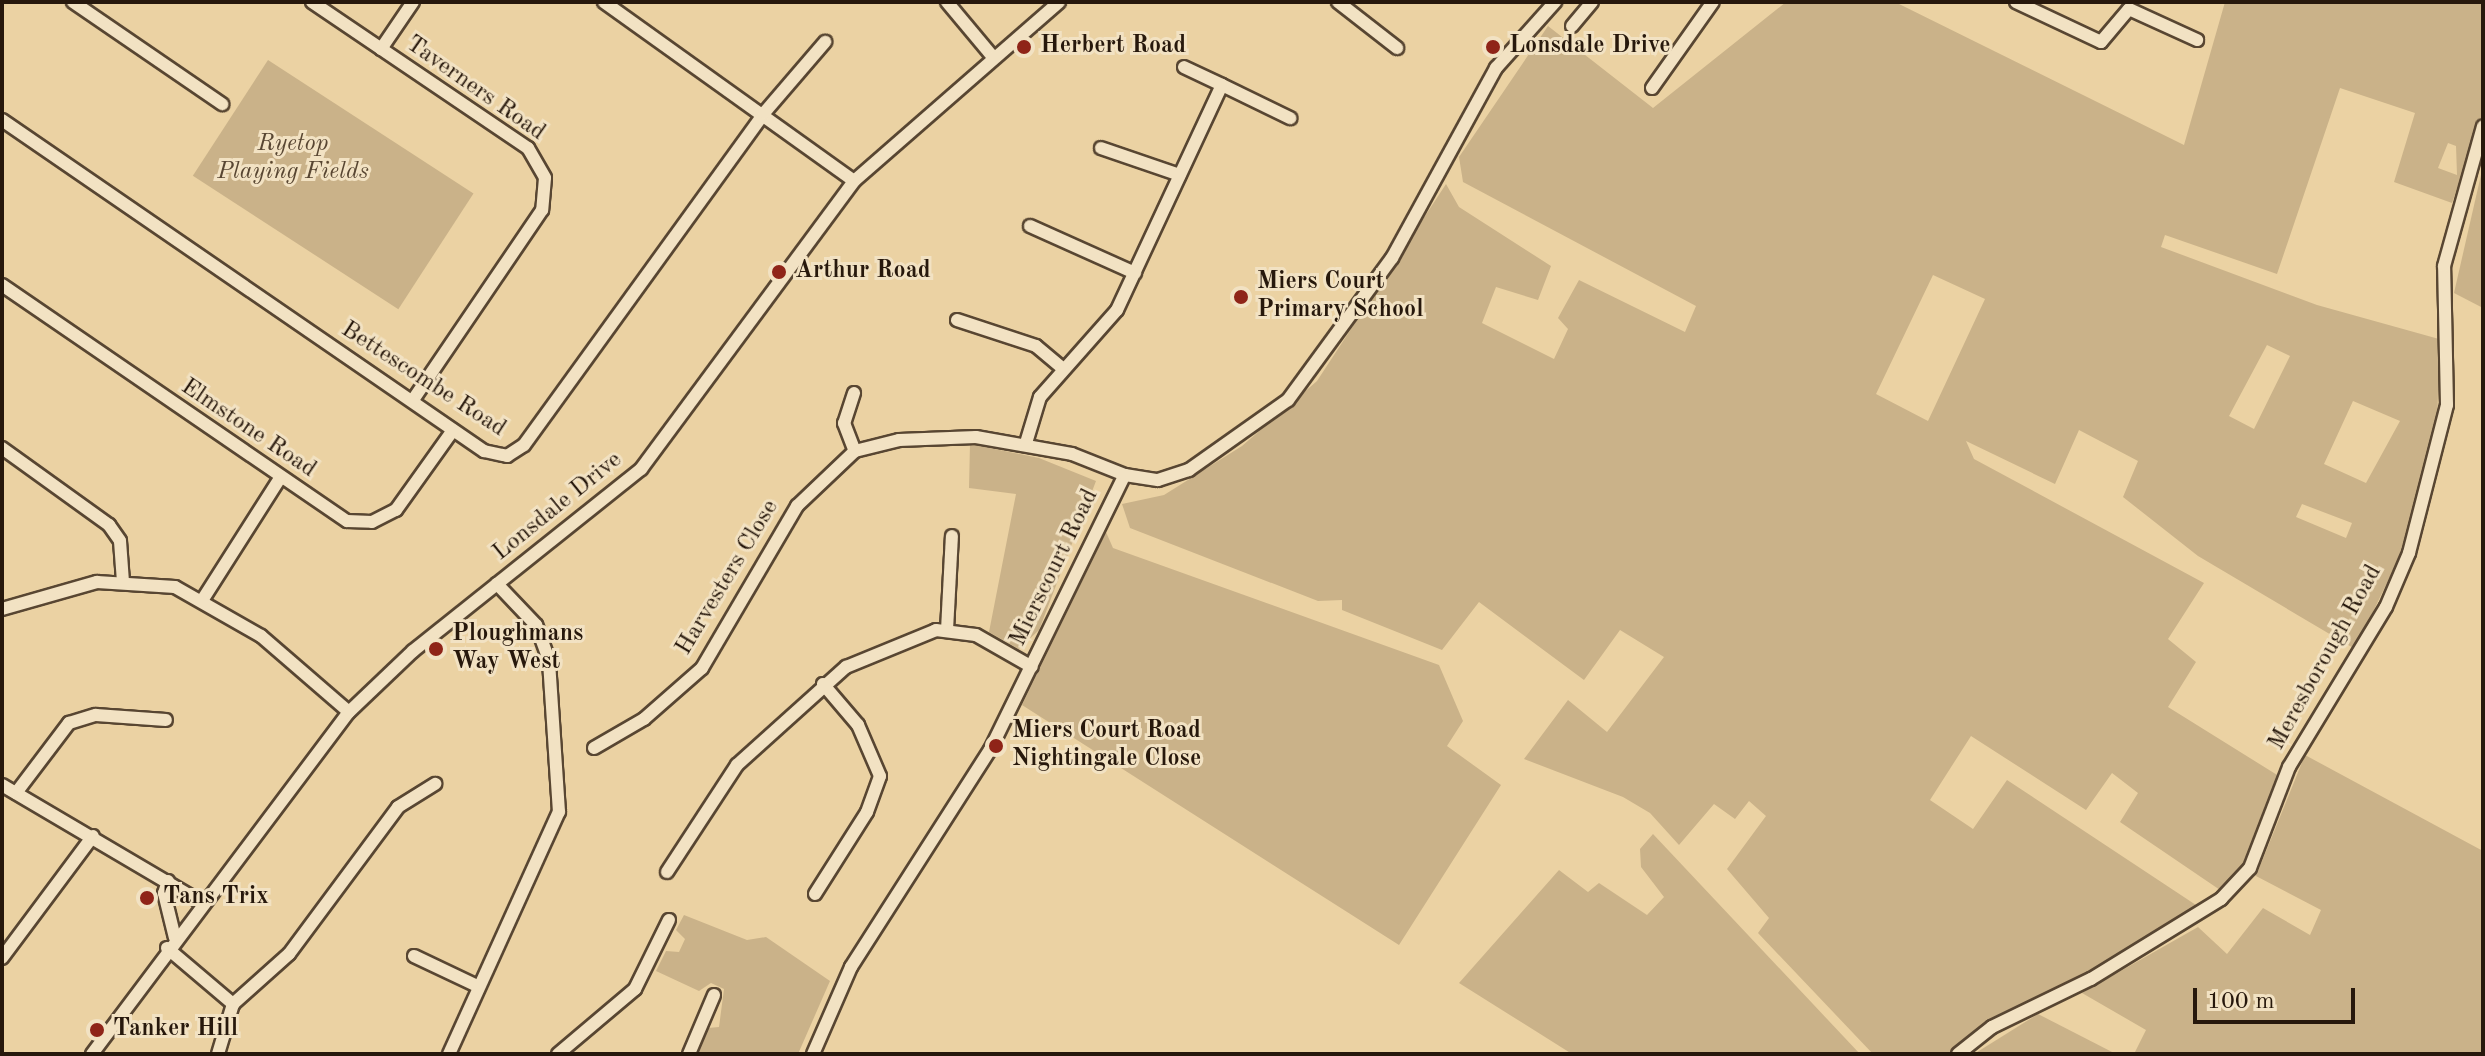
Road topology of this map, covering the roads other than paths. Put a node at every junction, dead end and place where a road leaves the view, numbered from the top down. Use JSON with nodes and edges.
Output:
{"nodes":[{"id":1,"x":73,"y":2,"type":"edge"},
{"id":2,"x":312,"y":2,"type":"edge"},
{"id":3,"x":413,"y":2,"type":"edge"},
{"id":4,"x":604,"y":2,"type":"edge"},
{"id":5,"x":947,"y":2,"type":"edge"},
{"id":6,"x":1059,"y":2,"type":"edge"},
{"id":7,"x":1338,"y":2,"type":"edge"},
{"id":8,"x":1555,"y":2,"type":"edge"},
{"id":9,"x":1592,"y":2,"type":"edge"},
{"id":10,"x":2016,"y":2,"type":"edge"},
{"id":11,"x":1705,"y":5,"type":"edge"},
{"id":12,"x":1572,"y":26,"type":"dead end"},
{"id":13,"x":2197,"y":40,"type":"dead end"},
{"id":14,"x":825,"y":42,"type":"dead end"},
{"id":15,"x":1397,"y":48,"type":"dead end"},
{"id":16,"x":381,"y":49,"type":"junction"},
{"id":17,"x":993,"y":57,"type":"junction"},
{"id":18,"x":1184,"y":67,"type":"dead end"},
{"id":19,"x":1222,"y":85,"type":"junction"},
{"id":20,"x":1652,"y":88,"type":"dead end"},
{"id":21,"x":222,"y":104,"type":"dead end"},
{"id":22,"x":764,"y":113,"type":"junction"},
{"id":23,"x":1290,"y":118,"type":"dead end"},
{"id":24,"x":2,"y":120,"type":"edge"},
{"id":25,"x":2483,"y":126,"type":"edge"},
{"id":26,"x":1101,"y":148,"type":"dead end"},
{"id":27,"x":1180,"y":175,"type":"junction"},
{"id":28,"x":854,"y":181,"type":"junction"},
{"id":29,"x":1030,"y":226,"type":"dead end"},
{"id":30,"x":1135,"y":273,"type":"junction"},
{"id":31,"x":2,"y":285,"type":"edge"},
{"id":32,"x":957,"y":320,"type":"dead end"},
{"id":33,"x":1063,"y":369,"type":"junction"},
{"id":34,"x":854,"y":393,"type":"dead end"},
{"id":35,"x":412,"y":401,"type":"junction"},
{"id":36,"x":453,"y":430,"type":"junction"},
{"id":37,"x":1026,"y":443,"type":"junction"},
{"id":38,"x":2,"y":448,"type":"edge"},
{"id":39,"x":855,"y":451,"type":"junction"},
{"id":40,"x":1125,"y":475,"type":"junction"},
{"id":41,"x":280,"y":478,"type":"junction"},
{"id":42,"x":952,"y":536,"type":"dead end"},
{"id":43,"x":123,"y":582,"type":"junction"},
{"id":44,"x":497,"y":584,"type":"junction"},
{"id":45,"x":203,"y":599,"type":"junction"},
{"id":46,"x":2,"y":609,"type":"edge"},
{"id":47,"x":947,"y":630,"type":"junction"},
{"id":48,"x":1032,"y":667,"type":"junction"},
{"id":49,"x":823,"y":684,"type":"junction"},
{"id":50,"x":349,"y":712,"type":"junction"},
{"id":51,"x":166,"y":720,"type":"dead end"},
{"id":52,"x":594,"y":748,"type":"dead end"},
{"id":53,"x":435,"y":784,"type":"dead end"},
{"id":54,"x":2,"y":785,"type":"edge"},
{"id":55,"x":16,"y":793,"type":"junction"},
{"id":56,"x":93,"y":836,"type":"junction"},
{"id":57,"x":667,"y":872,"type":"dead end"},
{"id":58,"x":168,"y":881,"type":"junction"},
{"id":59,"x":815,"y":894,"type":"dead end"},
{"id":60,"x":202,"y":903,"type":"junction"},
{"id":61,"x":669,"y":920,"type":"dead end"},
{"id":62,"x":171,"y":943,"type":"junction"},
{"id":63,"x":414,"y":956,"type":"dead end"},
{"id":64,"x":2,"y":958,"type":"edge"},
{"id":65,"x":475,"y":985,"type":"junction"},
{"id":66,"x":714,"y":995,"type":"dead end"},
{"id":67,"x":233,"y":1004,"type":"junction"},
{"id":68,"x":92,"y":1054,"type":"edge"},
{"id":69,"x":218,"y":1054,"type":"edge"},
{"id":70,"x":449,"y":1054,"type":"edge"},
{"id":71,"x":558,"y":1054,"type":"edge"},
{"id":72,"x":689,"y":1054,"type":"edge"},
{"id":73,"x":813,"y":1054,"type":"edge"},
{"id":74,"x":1958,"y":1054,"type":"edge"}],
"edges":[{"from":1,"to":21,"type":"street"},
{"from":2,"to":16,"type":"street","name":"Taverners Road"},
{"from":3,"to":16,"type":"street"},
{"from":4,"to":22,"type":"street"},
{"from":5,"to":17,"type":"street"},
{"from":6,"to":17,"type":"street","name":"Lonsdale Drive"},
{"from":7,"to":15,"type":"street"},
{"from":8,"to":40,"type":"street","name":"Mierscourt Road"},
{"from":9,"to":12,"type":"street"},
{"from":10,"to":13,"type":"street"},
{"from":11,"to":20,"type":"street"},
{"from":14,"to":22,"type":"street","name":"Bettescombe Road"},
{"from":16,"to":35,"type":"street","name":"Taverners Road"},
{"from":17,"to":28,"type":"street","name":"Lonsdale Drive"},
{"from":18,"to":19,"type":"street"},
{"from":19,"to":23,"type":"street"},
{"from":19,"to":27,"type":"street"},
{"from":22,"to":28,"type":"street"},
{"from":22,"to":36,"type":"street","name":"Bettescombe Road"},
{"from":24,"to":35,"type":"street","name":"Bettescombe Road"},
{"from":25,"to":74,"type":"street","name":"Meresborough Road"},
{"from":26,"to":27,"type":"street"},
{"from":27,"to":30,"type":"street"},
{"from":28,"to":44,"type":"street","name":"Lonsdale Drive"},
{"from":29,"to":30,"type":"street"},
{"from":30,"to":33,"type":"street"},
{"from":31,"to":41,"type":"street","name":"Elmstone Road"},
{"from":32,"to":33,"type":"street"},
{"from":33,"to":37,"type":"street"},
{"from":34,"to":39,"type":"street"},
{"from":35,"to":36,"type":"street","name":"Bettescombe Road"},
{"from":36,"to":41,"type":"street","name":"Elmstone Road"},
{"from":37,"to":39,"type":"street"},
{"from":37,"to":40,"type":"street"},
{"from":38,"to":43,"type":"street"},
{"from":39,"to":52,"type":"street","name":"Harvesters Close"},
{"from":40,"to":48,"type":"street","name":"Mierscourt Road"},
{"from":41,"to":45,"type":"street"},
{"from":42,"to":47,"type":"street"},
{"from":43,"to":45,"type":"street"},
{"from":43,"to":46,"type":"street"},
{"from":44,"to":50,"type":"street","name":"Lonsdale Drive"},
{"from":44,"to":65,"type":"street"},
{"from":45,"to":50,"type":"street"},
{"from":47,"to":48,"type":"street"},
{"from":47,"to":49,"type":"street"},
{"from":48,"to":73,"type":"street","name":"Mierscourt Road"},
{"from":49,"to":57,"type":"street"},
{"from":49,"to":59,"type":"street"},
{"from":50,"to":60,"type":"street","name":"Lonsdale Drive"},
{"from":51,"to":55,"type":"street"},
{"from":53,"to":67,"type":"street"},
{"from":54,"to":55,"type":"street"},
{"from":55,"to":56,"type":"street"},
{"from":56,"to":58,"type":"street"},
{"from":56,"to":64,"type":"street"},
{"from":58,"to":60,"type":"street"},
{"from":58,"to":62,"type":"street"},
{"from":60,"to":62,"type":"street","name":"Lonsdale Drive"},
{"from":61,"to":71,"type":"street"},
{"from":62,"to":67,"type":"street"},
{"from":62,"to":68,"type":"street","name":"Lonsdale Drive"},
{"from":63,"to":65,"type":"street"},
{"from":65,"to":70,"type":"street"},
{"from":66,"to":72,"type":"street"},
{"from":67,"to":69,"type":"street"}]}
